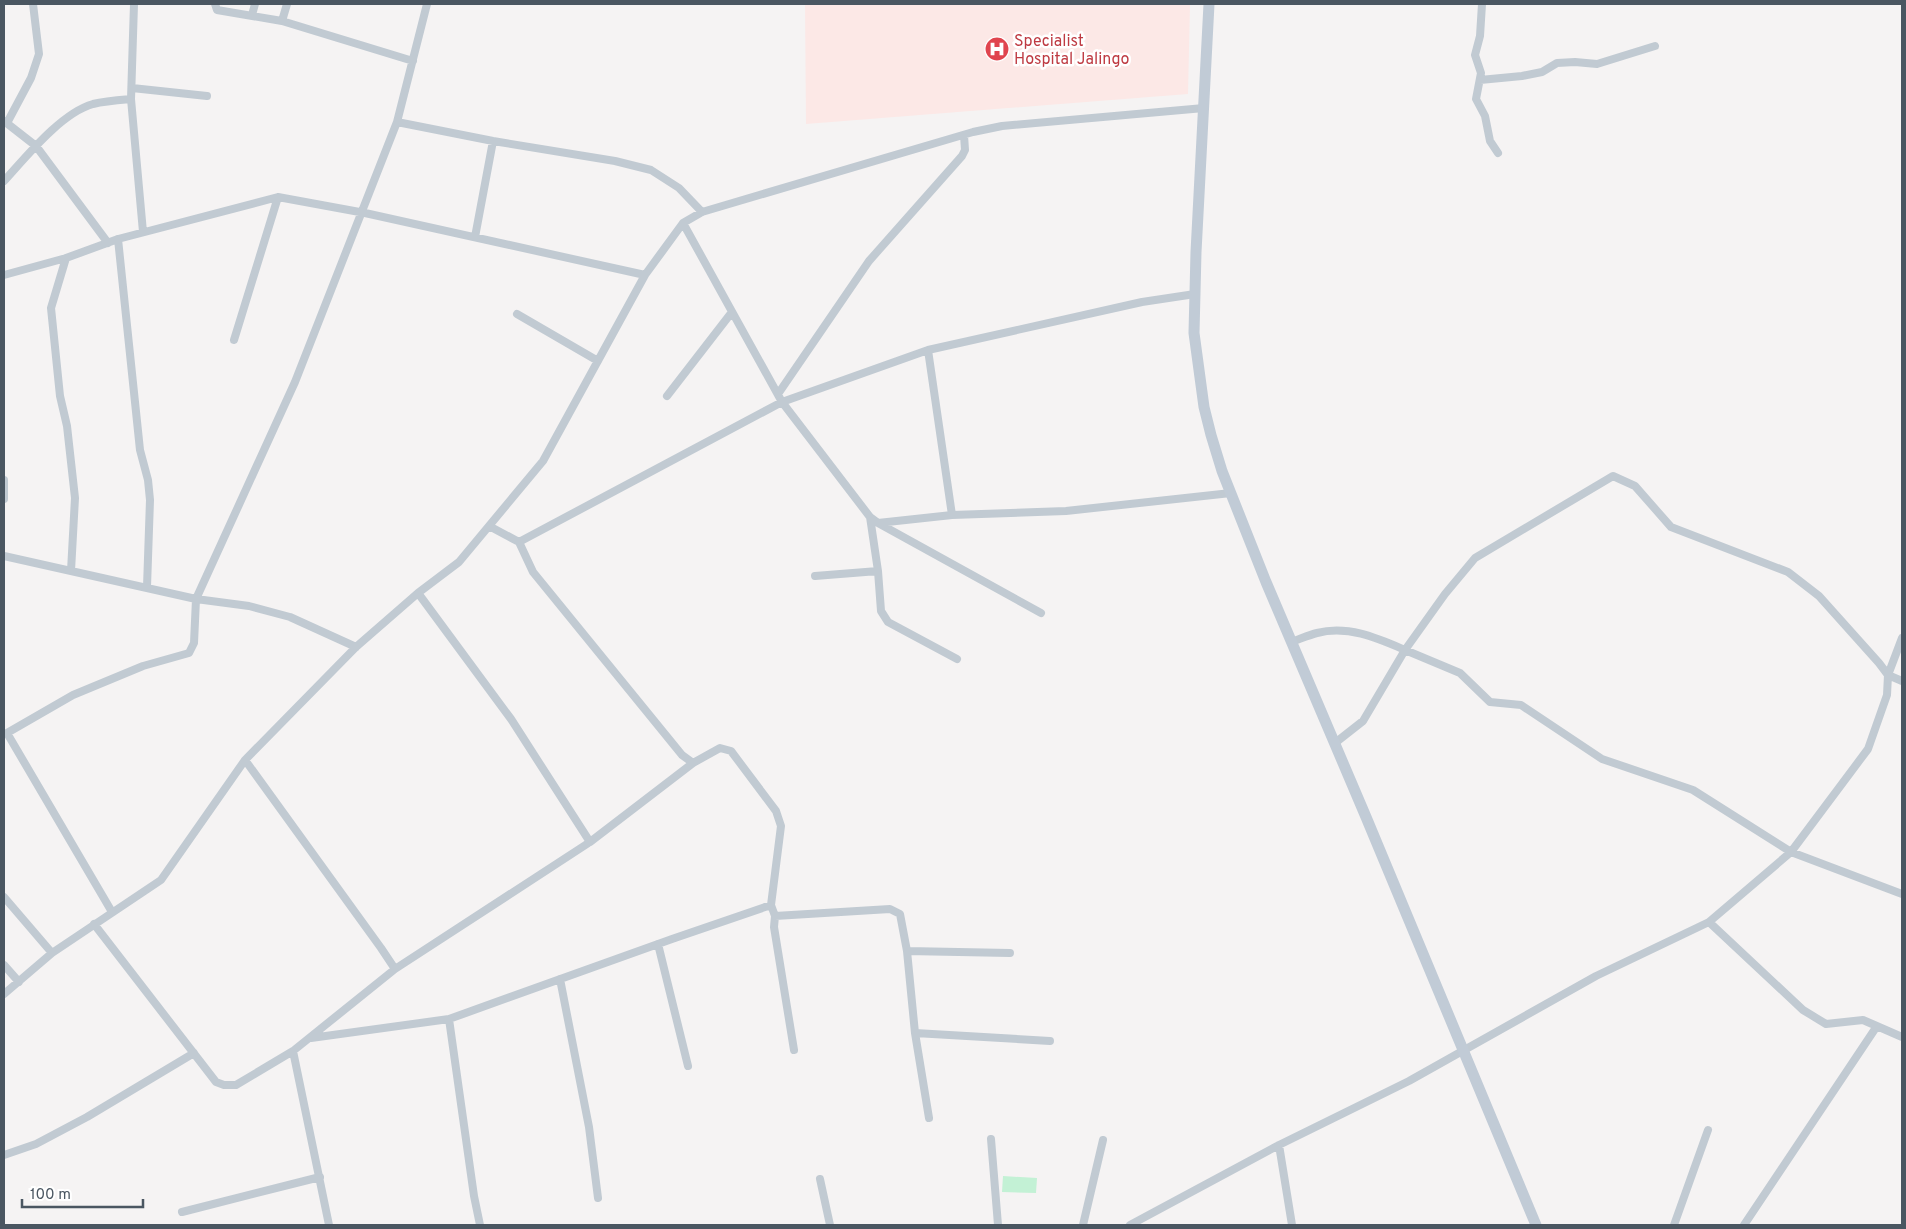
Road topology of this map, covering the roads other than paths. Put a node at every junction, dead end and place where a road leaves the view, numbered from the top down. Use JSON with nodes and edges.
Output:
{"nodes":[{"id":1,"x":32,"y":4,"type":"edge"},
{"id":2,"x":134,"y":4,"type":"edge"},
{"id":3,"x":215,"y":4,"type":"edge"},
{"id":4,"x":255,"y":4,"type":"edge"},
{"id":5,"x":287,"y":4,"type":"edge"},
{"id":6,"x":427,"y":4,"type":"edge"},
{"id":7,"x":1209,"y":4,"type":"edge"},
{"id":8,"x":1482,"y":4,"type":"edge"},
{"id":9,"x":252,"y":16,"type":"junction"},
{"id":10,"x":282,"y":21,"type":"junction"},
{"id":11,"x":1655,"y":46,"type":"dead end"},
{"id":12,"x":413,"y":61,"type":"junction"},
{"id":13,"x":1480,"y":80,"type":"junction"},
{"id":14,"x":132,"y":88,"type":"junction"},
{"id":15,"x":207,"y":96,"type":"dead end"},
{"id":16,"x":131,"y":99,"type":"junction"},
{"id":17,"x":1204,"y":108,"type":"junction"},
{"id":18,"x":6,"y":122,"type":"edge"},
{"id":19,"x":397,"y":122,"type":"junction"},
{"id":20,"x":964,"y":135,"type":"junction"},
{"id":21,"x":493,"y":141,"type":"junction"},
{"id":22,"x":36,"y":146,"type":"junction"},
{"id":23,"x":1498,"y":153,"type":"dead end"},
{"id":24,"x":4,"y":181,"type":"edge"},
{"id":25,"x":278,"y":197,"type":"junction"},
{"id":26,"x":362,"y":212,"type":"junction"},
{"id":27,"x":702,"y":212,"type":"junction"},
{"id":28,"x":683,"y":224,"type":"junction"},
{"id":29,"x":143,"y":232,"type":"junction"},
{"id":30,"x":475,"y":237,"type":"junction"},
{"id":31,"x":118,"y":239,"type":"junction"},
{"id":32,"x":108,"y":243,"type":"junction"},
{"id":33,"x":66,"y":258,"type":"junction"},
{"id":34,"x":4,"y":274,"type":"edge"},
{"id":35,"x":645,"y":276,"type":"junction"},
{"id":36,"x":1195,"y":294,"type":"junction"},
{"id":37,"x":732,"y":312,"type":"junction"},
{"id":38,"x":517,"y":314,"type":"dead end"},
{"id":39,"x":234,"y":340,"type":"dead end"},
{"id":40,"x":928,"y":350,"type":"junction"},
{"id":41,"x":598,"y":361,"type":"junction"},
{"id":42,"x":667,"y":396,"type":"dead end"},
{"id":43,"x":780,"y":398,"type":"junction"},
{"id":44,"x":4,"y":480,"type":"edge"},
{"id":45,"x":1231,"y":493,"type":"junction"},
{"id":46,"x":4,"y":499,"type":"edge"},
{"id":47,"x":952,"y":515,"type":"junction"},
{"id":48,"x":870,"y":517,"type":"junction"},
{"id":49,"x":878,"y":523,"type":"junction"},
{"id":50,"x":489,"y":526,"type":"junction"},
{"id":51,"x":519,"y":542,"type":"junction"},
{"id":52,"x":4,"y":556,"type":"edge"},
{"id":53,"x":71,"y":571,"type":"junction"},
{"id":54,"x":878,"y":571,"type":"junction"},
{"id":55,"x":815,"y":576,"type":"dead end"},
{"id":56,"x":146,"y":587,"type":"junction"},
{"id":57,"x":418,"y":593,"type":"junction"},
{"id":58,"x":196,"y":599,"type":"junction"},
{"id":59,"x":1041,"y":613,"type":"dead end"},
{"id":60,"x":1902,"y":638,"type":"edge"},
{"id":61,"x":1291,"y":642,"type":"junction"},
{"id":62,"x":356,"y":647,"type":"junction"},
{"id":63,"x":1404,"y":650,"type":"junction"},
{"id":64,"x":957,"y":659,"type":"dead end"},
{"id":65,"x":1888,"y":676,"type":"junction"},
{"id":66,"x":1902,"y":681,"type":"edge"},
{"id":67,"x":5,"y":734,"type":"edge"},
{"id":68,"x":1335,"y":743,"type":"junction"},
{"id":69,"x":245,"y":760,"type":"junction"},
{"id":70,"x":693,"y":763,"type":"junction"},
{"id":71,"x":590,"y":842,"type":"junction"},
{"id":72,"x":1791,"y":852,"type":"junction"},
{"id":73,"x":1902,"y":894,"type":"edge"},
{"id":74,"x":4,"y":897,"type":"edge"},
{"id":75,"x":771,"y":905,"type":"junction"},
{"id":76,"x":112,"y":912,"type":"junction"},
{"id":77,"x":775,"y":916,"type":"junction"},
{"id":78,"x":1709,"y":922,"type":"junction"},
{"id":79,"x":94,"y":924,"type":"junction"},
{"id":80,"x":658,"y":944,"type":"junction"},
{"id":81,"x":907,"y":951,"type":"junction"},
{"id":82,"x":52,"y":953,"type":"junction"},
{"id":83,"x":1010,"y":953,"type":"dead end"},
{"id":84,"x":4,"y":965,"type":"edge"},
{"id":85,"x":395,"y":969,"type":"junction"},
{"id":86,"x":560,"y":979,"type":"junction"},
{"id":87,"x":19,"y":982,"type":"junction"},
{"id":88,"x":4,"y":994,"type":"edge"},
{"id":89,"x":449,"y":1019,"type":"junction"},
{"id":90,"x":1877,"y":1026,"type":"junction"},
{"id":91,"x":915,"y":1034,"type":"junction"},
{"id":92,"x":1902,"y":1037,"type":"edge"},
{"id":93,"x":311,"y":1038,"type":"junction"},
{"id":94,"x":1050,"y":1041,"type":"dead end"},
{"id":95,"x":794,"y":1050,"type":"dead end"},
{"id":96,"x":1464,"y":1050,"type":"junction"},
{"id":97,"x":293,"y":1051,"type":"junction"},
{"id":98,"x":194,"y":1053,"type":"junction"},
{"id":99,"x":688,"y":1066,"type":"dead end"},
{"id":100,"x":929,"y":1118,"type":"dead end"},
{"id":101,"x":1708,"y":1130,"type":"dead end"},
{"id":102,"x":991,"y":1139,"type":"dead end"},
{"id":103,"x":1103,"y":1140,"type":"dead end"},
{"id":104,"x":1279,"y":1145,"type":"junction"},
{"id":105,"x":4,"y":1155,"type":"edge"},
{"id":106,"x":320,"y":1177,"type":"junction"},
{"id":107,"x":820,"y":1179,"type":"dead end"},
{"id":108,"x":598,"y":1198,"type":"dead end"},
{"id":109,"x":182,"y":1212,"type":"dead end"},
{"id":110,"x":329,"y":1225,"type":"edge"},
{"id":111,"x":480,"y":1225,"type":"edge"},
{"id":112,"x":830,"y":1225,"type":"edge"},
{"id":113,"x":998,"y":1225,"type":"edge"},
{"id":114,"x":1083,"y":1225,"type":"edge"},
{"id":115,"x":1130,"y":1225,"type":"edge"},
{"id":116,"x":1292,"y":1225,"type":"edge"},
{"id":117,"x":1536,"y":1225,"type":"edge"},
{"id":118,"x":1674,"y":1225,"type":"edge"},
{"id":119,"x":1744,"y":1225,"type":"edge"}],
"edges":[{"from":1,"to":18,"type":"street"},
{"from":2,"to":14,"type":"street"},
{"from":3,"to":9,"type":"street"},
{"from":4,"to":9,"type":"street"},
{"from":5,"to":10,"type":"street"},
{"from":6,"to":12,"type":"street"},
{"from":7,"to":17,"type":"main road"},
{"from":8,"to":13,"type":"street"},
{"from":9,"to":10,"type":"street"},
{"from":10,"to":12,"type":"street"},
{"from":11,"to":13,"type":"street"},
{"from":12,"to":19,"type":"street"},
{"from":13,"to":23,"type":"street"},
{"from":14,"to":15,"type":"street"},
{"from":14,"to":16,"type":"street"},
{"from":16,"to":22,"type":"street"},
{"from":16,"to":29,"type":"street"},
{"from":17,"to":20,"type":"street"},
{"from":17,"to":36,"type":"main road"},
{"from":18,"to":22,"type":"street"},
{"from":19,"to":21,"type":"street"},
{"from":19,"to":26,"type":"street"},
{"from":20,"to":27,"type":"street"},
{"from":20,"to":43,"type":"street"},
{"from":21,"to":27,"type":"street"},
{"from":21,"to":30,"type":"street"},
{"from":22,"to":24,"type":"street"},
{"from":22,"to":32,"type":"street"},
{"from":25,"to":26,"type":"street"},
{"from":25,"to":29,"type":"street"},
{"from":25,"to":39,"type":"street"},
{"from":26,"to":30,"type":"street"},
{"from":26,"to":58,"type":"street"},
{"from":27,"to":28,"type":"street"},
{"from":28,"to":35,"type":"street"},
{"from":28,"to":37,"type":"street"},
{"from":29,"to":31,"type":"street"},
{"from":30,"to":35,"type":"street"},
{"from":31,"to":32,"type":"street"},
{"from":31,"to":56,"type":"street"},
{"from":32,"to":33,"type":"street"},
{"from":33,"to":34,"type":"street"},
{"from":33,"to":53,"type":"street"},
{"from":35,"to":41,"type":"street"},
{"from":36,"to":40,"type":"street"},
{"from":36,"to":45,"type":"main road"},
{"from":37,"to":42,"type":"street"},
{"from":37,"to":43,"type":"street"},
{"from":38,"to":41,"type":"street"},
{"from":40,"to":43,"type":"street"},
{"from":40,"to":47,"type":"street"},
{"from":41,"to":50,"type":"street"},
{"from":43,"to":48,"type":"street"},
{"from":43,"to":51,"type":"street"},
{"from":44,"to":46,"type":"street"},
{"from":45,"to":47,"type":"street"},
{"from":45,"to":61,"type":"main road"},
{"from":47,"to":49,"type":"street"},
{"from":48,"to":49,"type":"street"},
{"from":48,"to":54,"type":"street"},
{"from":49,"to":59,"type":"street"},
{"from":50,"to":51,"type":"street"},
{"from":50,"to":57,"type":"street"},
{"from":51,"to":70,"type":"street"},
{"from":52,"to":53,"type":"street"},
{"from":53,"to":56,"type":"street"},
{"from":54,"to":55,"type":"street"},
{"from":54,"to":64,"type":"street"},
{"from":56,"to":58,"type":"street"},
{"from":57,"to":62,"type":"street"},
{"from":57,"to":71,"type":"street"},
{"from":58,"to":62,"type":"street"},
{"from":58,"to":67,"type":"street"},
{"from":60,"to":65,"type":"street"},
{"from":61,"to":63,"type":"street"},
{"from":61,"to":68,"type":"main road"},
{"from":62,"to":69,"type":"street"},
{"from":63,"to":65,"type":"street"},
{"from":63,"to":68,"type":"street"},
{"from":63,"to":72,"type":"street"},
{"from":65,"to":66,"type":"street"},
{"from":65,"to":72,"type":"street"},
{"from":67,"to":76,"type":"street"},
{"from":68,"to":96,"type":"main road"},
{"from":69,"to":76,"type":"street"},
{"from":69,"to":85,"type":"street"},
{"from":70,"to":71,"type":"street"},
{"from":70,"to":75,"type":"street"},
{"from":71,"to":85,"type":"street"},
{"from":72,"to":73,"type":"street"},
{"from":72,"to":78,"type":"street"},
{"from":74,"to":82,"type":"street"},
{"from":75,"to":77,"type":"street"},
{"from":75,"to":80,"type":"street"},
{"from":76,"to":79,"type":"street"},
{"from":77,"to":81,"type":"street"},
{"from":77,"to":95,"type":"street"},
{"from":78,"to":90,"type":"street"},
{"from":78,"to":96,"type":"street"},
{"from":79,"to":82,"type":"street"},
{"from":79,"to":98,"type":"street"},
{"from":80,"to":86,"type":"street"},
{"from":80,"to":99,"type":"street"},
{"from":81,"to":83,"type":"street"},
{"from":81,"to":91,"type":"street"},
{"from":82,"to":87,"type":"street"},
{"from":84,"to":87,"type":"street"},
{"from":85,"to":93,"type":"street"},
{"from":86,"to":89,"type":"street"},
{"from":86,"to":108,"type":"street"},
{"from":87,"to":88,"type":"street"},
{"from":89,"to":93,"type":"street"},
{"from":89,"to":111,"type":"street"},
{"from":90,"to":92,"type":"street"},
{"from":90,"to":119,"type":"street"},
{"from":91,"to":94,"type":"street"},
{"from":91,"to":100,"type":"street"},
{"from":93,"to":97,"type":"street"},
{"from":96,"to":104,"type":"street"},
{"from":96,"to":117,"type":"main road"},
{"from":97,"to":98,"type":"street"},
{"from":97,"to":106,"type":"street"},
{"from":98,"to":105,"type":"street"},
{"from":101,"to":118,"type":"street"},
{"from":102,"to":113,"type":"street"},
{"from":103,"to":114,"type":"street"},
{"from":104,"to":115,"type":"street"},
{"from":104,"to":116,"type":"street"},
{"from":106,"to":109,"type":"street"},
{"from":106,"to":110,"type":"street"},
{"from":107,"to":112,"type":"street"}]}
